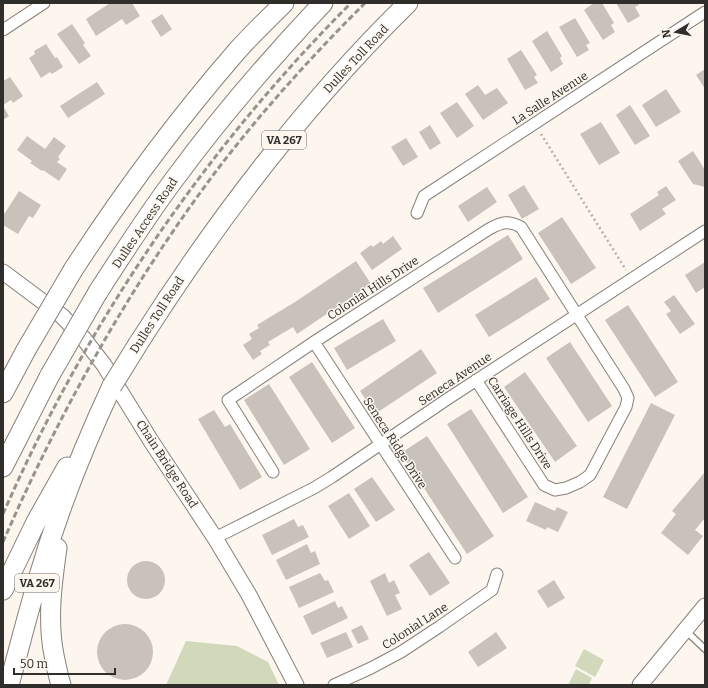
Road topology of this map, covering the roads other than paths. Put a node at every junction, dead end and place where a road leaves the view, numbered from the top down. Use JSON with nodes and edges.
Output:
{"nodes":[{"id":1,"x":44,"y":3,"type":"edge"},
{"id":2,"x":284,"y":3,"type":"edge"},
{"id":3,"x":323,"y":3,"type":"edge"},
{"id":4,"x":408,"y":3,"type":"edge"},
{"id":5,"x":705,"y":12,"type":"edge"},
{"id":6,"x":3,"y":30,"type":"edge"},
{"id":7,"x":416,"y":213,"type":"dead end"},
{"id":8,"x":705,"y":232,"type":"edge"},
{"id":9,"x":3,"y":272,"type":"edge"},
{"id":10,"x":576,"y":314,"type":"junction"},
{"id":11,"x":314,"y":342,"type":"junction"},
{"id":12,"x":476,"y":380,"type":"junction"},
{"id":13,"x":3,"y":393,"type":"edge"},
{"id":14,"x":90,"y":431,"type":"junction"},
{"id":15,"x":380,"y":445,"type":"junction"},
{"id":16,"x":3,"y":467,"type":"edge"},
{"id":17,"x":272,"y":472,"type":"dead end"},
{"id":18,"x":71,"y":482,"type":"junction"},
{"id":19,"x":215,"y":538,"type":"junction"},
{"id":20,"x":455,"y":558,"type":"dead end"},
{"id":21,"x":497,"y":574,"type":"dead end"},
{"id":22,"x":3,"y":590,"type":"edge"},
{"id":23,"x":705,"y":606,"type":"edge"},
{"id":24,"x":684,"y":630,"type":"junction"},
{"id":25,"x":705,"y":649,"type":"edge"},
{"id":26,"x":9,"y":685,"type":"edge"},
{"id":27,"x":61,"y":685,"type":"edge"},
{"id":28,"x":296,"y":685,"type":"edge"},
{"id":29,"x":334,"y":685,"type":"edge"},
{"id":30,"x":640,"y":685,"type":"edge"}],
"edges":[{"from":1,"to":6,"type":"street"},
{"from":2,"to":13,"type":"highway","bridge":true},
{"from":3,"to":16,"type":"highway","name":"Dulles Access Road","bridge":true},
{"from":4,"to":14,"type":"highway","name":"Dulles Toll Road","number":"VA 267","bridge":true},
{"from":5,"to":7,"type":"street","name":"La Salle Avenue"},
{"from":8,"to":10,"type":"street","name":"Seneca Avenue"},
{"from":9,"to":19,"type":"street","name":"Chain Bridge Road"},
{"from":10,"to":11,"type":"street","name":"Colonial Hills Drive"},
{"from":10,"to":12,"type":"street","name":"Seneca Avenue"},
{"from":10,"to":12,"type":"street","name":"Carriage Hills Drive"},
{"from":11,"to":15,"type":"street","name":"Seneca Ridge Drive"},
{"from":11,"to":17,"type":"street","name":"Colonial Hills Drive"},
{"from":12,"to":15,"type":"street","name":"Seneca Avenue"},
{"from":14,"to":18,"type":"highway","number":"VA 267"},
{"from":14,"to":22,"type":"highway"},
{"from":15,"to":19,"type":"street","name":"Seneca Avenue"},
{"from":15,"to":20,"type":"street","name":"Seneca Ridge Drive"},
{"from":18,"to":26,"type":"highway","number":"VA 267"},
{"from":18,"to":27,"type":"highway"},
{"from":19,"to":28,"type":"street","name":"Chain Bridge Road"},
{"from":21,"to":29,"type":"street","name":"Colonial Lane"},
{"from":23,"to":24,"type":"street"},
{"from":24,"to":25,"type":"lane"},
{"from":24,"to":30,"type":"street"}]}
